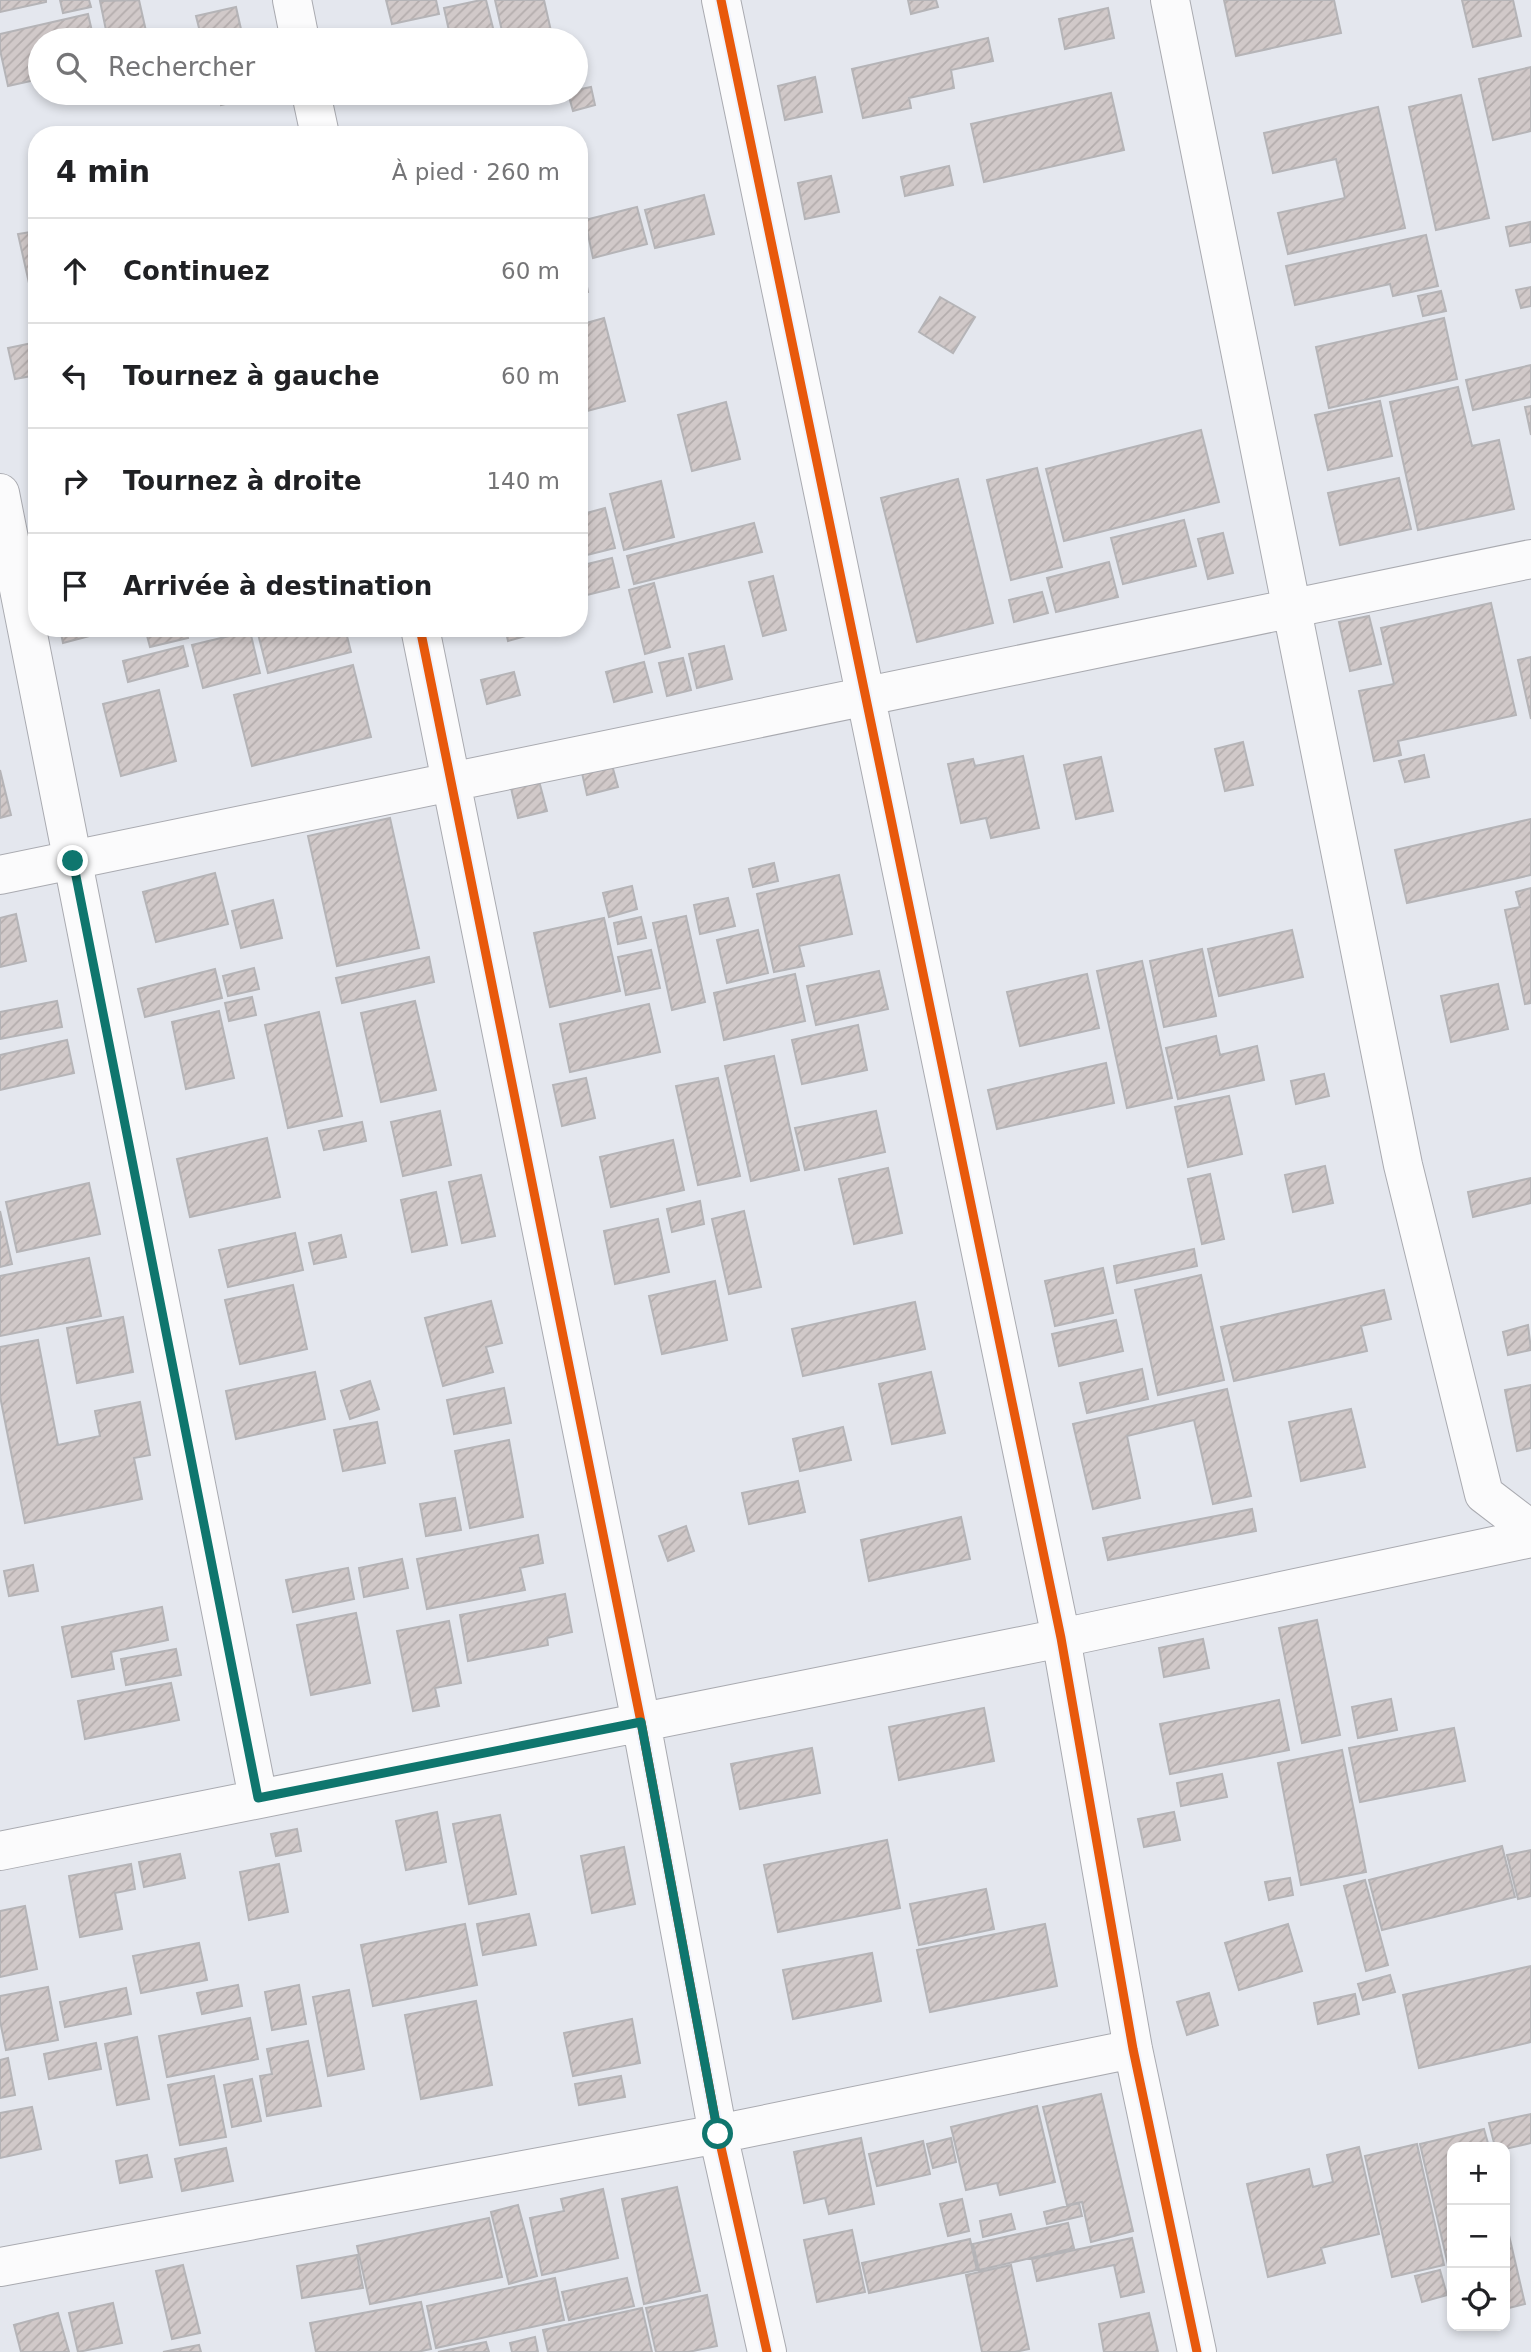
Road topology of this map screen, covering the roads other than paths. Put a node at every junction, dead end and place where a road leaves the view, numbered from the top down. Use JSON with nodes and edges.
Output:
{"nodes":[{"id":1,"x":292,"y":0,"type":"edge"},
{"id":2,"x":721,"y":0,"type":"edge"},
{"id":3,"x":1170,"y":0,"type":"edge"},
{"id":4,"x":298,"y":28,"type":"edge"},
{"id":5,"x":314,"y":105,"type":"edge"},
{"id":6,"x":318,"y":126,"type":"edge"},
{"id":7,"x":0,"y":493,"type":"edge"},
{"id":8,"x":1531,"y":559,"type":"edge"},
{"id":9,"x":1293,"y":609,"type":"junction"},
{"id":10,"x":28,"y":634,"type":"edge"},
{"id":11,"x":29,"y":637,"type":"edge"},
{"id":12,"x":422,"y":637,"type":"edge"},
{"id":13,"x":867,"y":695,"type":"junction"},
{"id":14,"x":451,"y":781,"type":"junction"},
{"id":15,"x":73,"y":861,"type":"junction"},
{"id":16,"x":0,"y":875,"type":"edge"},
{"id":17,"x":1531,"y":1530,"type":"edge"},
{"id":18,"x":1531,"y":1538,"type":"edge"},
{"id":19,"x":1061,"y":1638,"type":"junction"},
{"id":20,"x":641,"y":1722,"type":"junction"},
{"id":21,"x":258,"y":1798,"type":"junction"},
{"id":22,"x":0,"y":1851,"type":"edge"},
{"id":23,"x":1133,"y":2049,"type":"junction"},
{"id":24,"x":718,"y":2134,"type":"junction"},
{"id":25,"x":0,"y":2267,"type":"edge"},
{"id":26,"x":766,"y":2352,"type":"edge"},
{"id":27,"x":1197,"y":2352,"type":"edge"}],
"edges":[{"from":1,"to":4,"type":"street"},
{"from":2,"to":13,"type":"street"},
{"from":3,"to":9,"type":"street"},
{"from":5,"to":6,"type":"street"},
{"from":7,"to":10,"type":"street"},
{"from":8,"to":9,"type":"street"},
{"from":9,"to":13,"type":"street"},
{"from":9,"to":17,"type":"street"},
{"from":11,"to":15,"type":"street"},
{"from":12,"to":14,"type":"street"},
{"from":13,"to":14,"type":"street"},
{"from":13,"to":19,"type":"street"},
{"from":14,"to":15,"type":"street"},
{"from":14,"to":20,"type":"street"},
{"from":15,"to":16,"type":"street"},
{"from":15,"to":21,"type":"street"},
{"from":18,"to":19,"type":"street"},
{"from":19,"to":20,"type":"street"},
{"from":19,"to":23,"type":"street"},
{"from":20,"to":21,"type":"street"},
{"from":20,"to":24,"type":"street"},
{"from":21,"to":22,"type":"street"},
{"from":23,"to":24,"type":"street"},
{"from":23,"to":27,"type":"street"},
{"from":24,"to":25,"type":"street"},
{"from":24,"to":26,"type":"street"}]}
